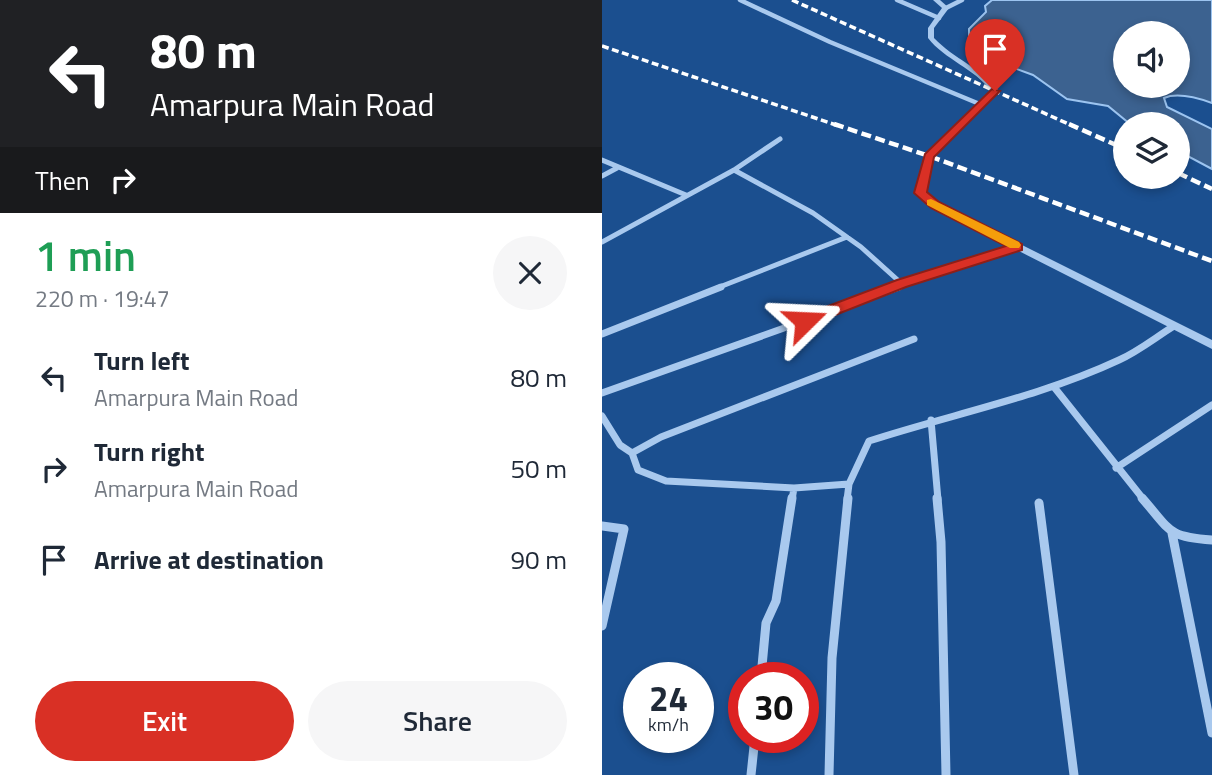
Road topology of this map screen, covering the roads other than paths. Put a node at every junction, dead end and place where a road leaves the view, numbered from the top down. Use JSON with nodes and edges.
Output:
{"nodes":[{"id":1,"x":740,"y":0,"type":"edge"},
{"id":2,"x":897,"y":0,"type":"edge"},
{"id":3,"x":936,"y":0,"type":"edge"},
{"id":4,"x":962,"y":0,"type":"edge"},
{"id":5,"x":946,"y":8,"type":"junction"},
{"id":6,"x":939,"y":18,"type":"junction"},
{"id":7,"x":982,"y":105,"type":"junction"},
{"id":8,"x":780,"y":139,"type":"dead end"},
{"id":9,"x":602,"y":160,"type":"edge"},
{"id":10,"x":617,"y":168,"type":"junction"},
{"id":11,"x":734,"y":170,"type":"junction"},
{"id":12,"x":602,"y":176,"type":"edge"},
{"id":13,"x":686,"y":195,"type":"junction"},
{"id":14,"x":847,"y":237,"type":"junction"},
{"id":15,"x":602,"y":242,"type":"edge"},
{"id":16,"x":1018,"y":247,"type":"junction"},
{"id":17,"x":901,"y":283,"type":"junction"},
{"id":18,"x":1174,"y":326,"type":"junction"},
{"id":19,"x":602,"y":334,"type":"edge"},
{"id":20,"x":914,"y":340,"type":"dead end"},
{"id":21,"x":1212,"y":345,"type":"edge"},
{"id":22,"x":1055,"y":387,"type":"junction"},
{"id":23,"x":602,"y":393,"type":"edge"},
{"id":24,"x":1212,"y":405,"type":"edge"},
{"id":25,"x":602,"y":416,"type":"edge"},
{"id":26,"x":931,"y":420,"type":"junction"},
{"id":27,"x":632,"y":453,"type":"junction"},
{"id":28,"x":1116,"y":468,"type":"junction"},
{"id":29,"x":849,"y":484,"type":"junction"},
{"id":30,"x":794,"y":488,"type":"junction"},
{"id":31,"x":1039,"y":503,"type":"dead end"},
{"id":32,"x":602,"y":526,"type":"edge"},
{"id":33,"x":1172,"y":533,"type":"junction"},
{"id":34,"x":1212,"y":540,"type":"edge"},
{"id":35,"x":602,"y":626,"type":"edge"},
{"id":36,"x":762,"y":662,"type":"edge"},
{"id":37,"x":1212,"y":733,"type":"edge"},
{"id":38,"x":753,"y":753,"type":"edge"},
{"id":39,"x":751,"y":775,"type":"edge"},
{"id":40,"x":830,"y":775,"type":"edge"},
{"id":41,"x":946,"y":775,"type":"edge"},
{"id":42,"x":1074,"y":775,"type":"edge"}],
"edges":[{"from":1,"to":7,"type":"street"},
{"from":2,"to":6,"type":"street"},
{"from":3,"to":5,"type":"street"},
{"from":4,"to":5,"type":"street"},
{"from":5,"to":6,"type":"street"},
{"from":6,"to":7,"type":"street"},
{"from":7,"to":16,"type":"street"},
{"from":8,"to":11,"type":"street"},
{"from":9,"to":10,"type":"street"},
{"from":10,"to":12,"type":"street"},
{"from":10,"to":13,"type":"street"},
{"from":11,"to":13,"type":"street"},
{"from":11,"to":14,"type":"street"},
{"from":13,"to":15,"type":"street"},
{"from":14,"to":17,"type":"street"},
{"from":14,"to":19,"type":"street"},
{"from":16,"to":17,"type":"street"},
{"from":16,"to":18,"type":"street"},
{"from":17,"to":23,"type":"street"},
{"from":18,"to":21,"type":"street"},
{"from":18,"to":22,"type":"street"},
{"from":20,"to":27,"type":"street"},
{"from":22,"to":26,"type":"street"},
{"from":22,"to":28,"type":"street"},
{"from":24,"to":28,"type":"street"},
{"from":25,"to":27,"type":"street"},
{"from":26,"to":29,"type":"street"},
{"from":26,"to":41,"type":"street"},
{"from":27,"to":30,"type":"street"},
{"from":28,"to":33,"type":"street"},
{"from":29,"to":30,"type":"street"},
{"from":29,"to":40,"type":"street"},
{"from":30,"to":36,"type":"street"},
{"from":31,"to":42,"type":"street"},
{"from":32,"to":35,"type":"street"},
{"from":33,"to":34,"type":"street"},
{"from":33,"to":37,"type":"street"},
{"from":38,"to":39,"type":"street"}]}
